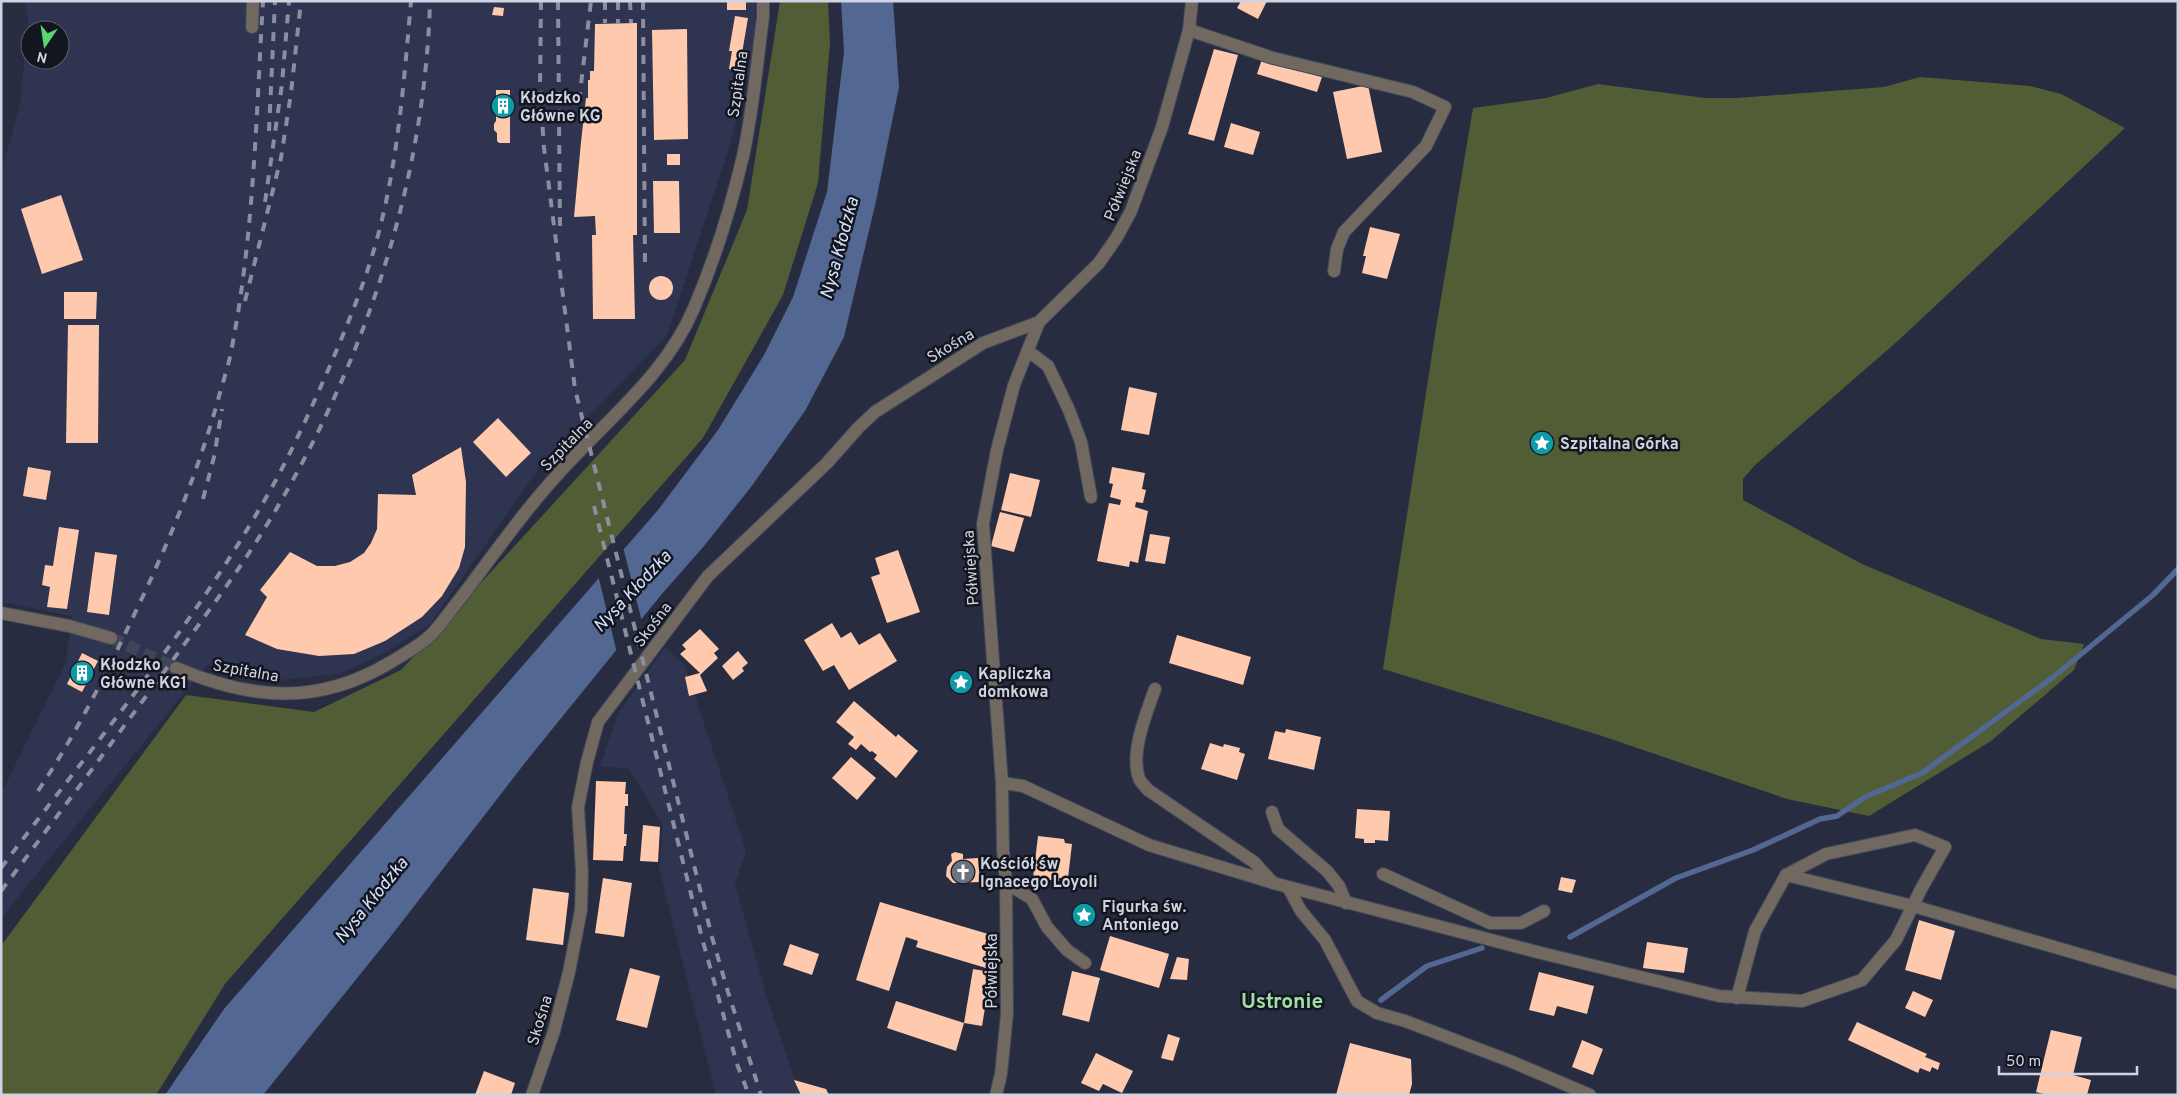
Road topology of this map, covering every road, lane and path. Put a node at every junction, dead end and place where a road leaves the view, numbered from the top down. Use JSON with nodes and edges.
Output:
{"nodes":[{"id":1,"x":252,"y":1,"type":"edge"},
{"id":2,"x":763,"y":1,"type":"edge"},
{"id":3,"x":1192,"y":1,"type":"edge"},
{"id":4,"x":252,"y":26,"type":"dead end"},
{"id":5,"x":1189,"y":30,"type":"junction"},
{"id":6,"x":1334,"y":271,"type":"dead end"},
{"id":7,"x":1038,"y":322,"type":"junction"},
{"id":8,"x":1028,"y":351,"type":"junction"},
{"id":9,"x":1091,"y":497,"type":"dead end"},
{"id":10,"x":1,"y":613,"type":"edge"},
{"id":11,"x":111,"y":638,"type":"tunnel mouth"},
{"id":12,"x":176,"y":668,"type":"tunnel mouth"},
{"id":13,"x":1155,"y":690,"type":"dead end"},
{"id":14,"x":1002,"y":783,"type":"junction"},
{"id":15,"x":1272,"y":812,"type":"dead end"},
{"id":16,"x":1383,"y":874,"type":"dead end"},
{"id":17,"x":1786,"y":875,"type":"junction"},
{"id":18,"x":1006,"y":883,"type":"junction"},
{"id":19,"x":1273,"y":883,"type":"junction"},
{"id":20,"x":1288,"y":888,"type":"junction"},
{"id":21,"x":1346,"y":902,"type":"junction"},
{"id":22,"x":1913,"y":906,"type":"junction"},
{"id":23,"x":1544,"y":911,"type":"dead end"},
{"id":24,"x":1490,"y":923,"type":"junction"},
{"id":25,"x":1486,"y":939,"type":"junction"},
{"id":26,"x":1086,"y":963,"type":"dead end"},
{"id":27,"x":2178,"y":983,"type":"edge"},
{"id":28,"x":1737,"y":998,"type":"junction"},
{"id":29,"x":532,"y":1095,"type":"edge"},
{"id":30,"x":996,"y":1095,"type":"edge"},
{"id":31,"x":1590,"y":1095,"type":"edge"}],
"edges":[{"from":1,"to":4,"type":"street"},
{"from":2,"to":12,"type":"street","name":"Szpitalna"},
{"from":3,"to":5,"type":"street","name":"Półwiejska"},
{"from":5,"to":6,"type":"street"},
{"from":5,"to":7,"type":"street","name":"Półwiejska"},
{"from":7,"to":8,"type":"street","name":"Półwiejska"},
{"from":7,"to":29,"type":"street","name":"Skośna"},
{"from":8,"to":9,"type":"street"},
{"from":8,"to":14,"type":"street","name":"Półwiejska"},
{"from":10,"to":11,"type":"street"},
{"from":13,"to":19,"type":"street"},
{"from":14,"to":18,"type":"street","name":"Półwiejska"},
{"from":14,"to":19,"type":"street"},
{"from":15,"to":21,"type":"street"},
{"from":16,"to":24,"type":"street"},
{"from":17,"to":22,"type":"street"},
{"from":17,"to":22,"type":"street"},
{"from":17,"to":28,"type":"street"},
{"from":18,"to":26,"type":"street"},
{"from":18,"to":30,"type":"street","name":"Półwiejska"},
{"from":19,"to":20,"type":"street"},
{"from":20,"to":21,"type":"street"},
{"from":20,"to":31,"type":"street"},
{"from":21,"to":25,"type":"street"},
{"from":22,"to":27,"type":"street"},
{"from":22,"to":28,"type":"street"},
{"from":23,"to":24,"type":"street"},
{"from":24,"to":25,"type":"street"},
{"from":25,"to":28,"type":"street"}]}
